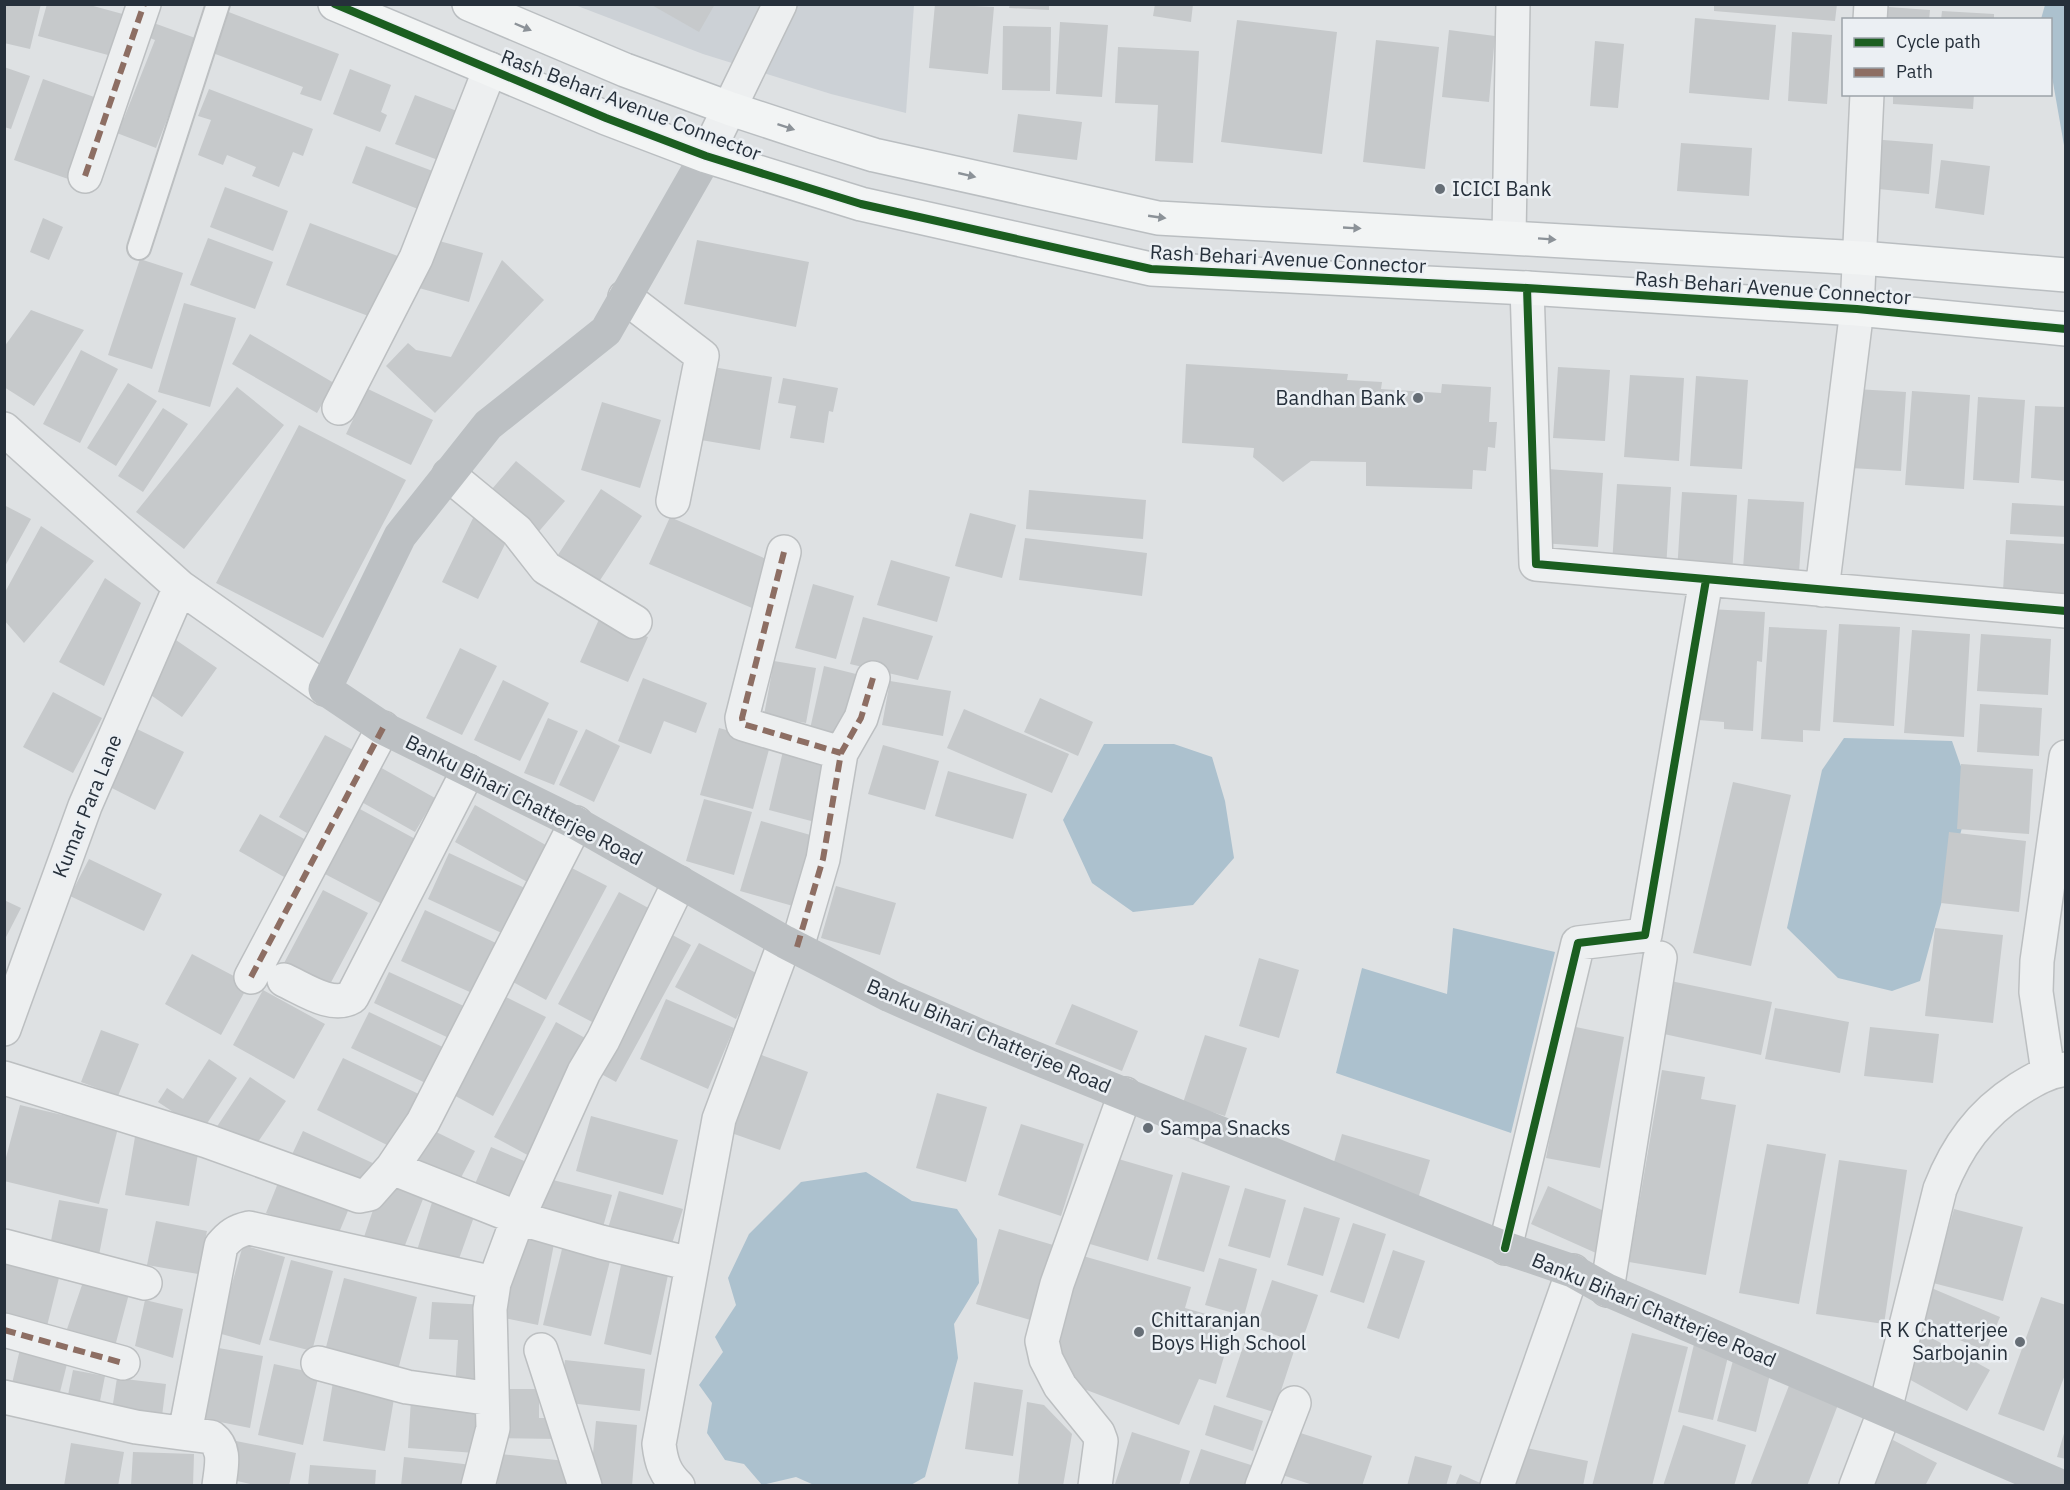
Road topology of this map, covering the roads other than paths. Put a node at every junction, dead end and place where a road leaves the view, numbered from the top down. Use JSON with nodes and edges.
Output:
{"nodes":[{"id":1,"x":144,"y":4,"type":"edge"},
{"id":2,"x":218,"y":4,"type":"edge"},
{"id":3,"x":335,"y":4,"type":"edge"},
{"id":4,"x":469,"y":4,"type":"edge"},
{"id":5,"x":780,"y":4,"type":"edge"},
{"id":6,"x":1514,"y":4,"type":"edge"},
{"id":7,"x":490,"y":69,"type":"junction"},
{"id":8,"x":1867,"y":96,"type":"edge"},
{"id":9,"x":730,"y":110,"type":"junction"},
{"id":10,"x":706,"y":156,"type":"junction"},
{"id":11,"x":85,"y":176,"type":"dead end"},
{"id":12,"x":1509,"y":236,"type":"junction"},
{"id":13,"x":139,"y":248,"type":"dead end"},
{"id":14,"x":1861,"y":258,"type":"junction"},
{"id":15,"x":2066,"y":275,"type":"edge"},
{"id":16,"x":1527,"y":288,"type":"junction"},
{"id":17,"x":625,"y":297,"type":"junction"},
{"id":18,"x":1857,"y":309,"type":"junction"},
{"id":19,"x":2066,"y":329,"type":"edge"},
{"id":20,"x":339,"y":408,"type":"dead end"},
{"id":21,"x":4,"y":429,"type":"edge"},
{"id":22,"x":449,"y":475,"type":"junction"},
{"id":23,"x":672,"y":501,"type":"dead end"},
{"id":24,"x":784,"y":552,"type":"dead end"},
{"id":25,"x":1706,"y":580,"type":"junction"},
{"id":26,"x":180,"y":587,"type":"junction"},
{"id":27,"x":1822,"y":590,"type":"junction"},
{"id":28,"x":2066,"y":611,"type":"edge"},
{"id":29,"x":635,"y":622,"type":"dead end"},
{"id":30,"x":873,"y":678,"type":"dead end"},
{"id":31,"x":325,"y":689,"type":"junction"},
{"id":32,"x":383,"y":728,"type":"junction"},
{"id":33,"x":841,"y":753,"type":"junction"},
{"id":34,"x":2066,"y":757,"type":"edge"},
{"id":35,"x":468,"y":771,"type":"junction"},
{"id":36,"x":576,"y":823,"type":"junction"},
{"id":37,"x":679,"y":883,"type":"junction"},
{"id":38,"x":791,"y":944,"type":"junction"},
{"id":39,"x":1660,"y":958,"type":"dead end"},
{"id":40,"x":14,"y":968,"type":"edge"},
{"id":41,"x":251,"y":977,"type":"dead end"},
{"id":42,"x":284,"y":980,"type":"dead end"},
{"id":43,"x":4,"y":1029,"type":"edge"},
{"id":44,"x":2057,"y":1070,"type":"edge"},
{"id":45,"x":4,"y":1078,"type":"edge"},
{"id":46,"x":1125,"y":1094,"type":"junction"},
{"id":47,"x":393,"y":1168,"type":"junction"},
{"id":48,"x":518,"y":1218,"type":"junction"},
{"id":49,"x":4,"y":1246,"type":"edge"},
{"id":50,"x":1505,"y":1248,"type":"junction"},
{"id":51,"x":691,"y":1264,"type":"junction"},
{"id":52,"x":1573,"y":1271,"type":"junction"},
{"id":53,"x":145,"y":1282,"type":"dead end"},
{"id":54,"x":494,"y":1282,"type":"junction"},
{"id":55,"x":1607,"y":1290,"type":"junction"},
{"id":56,"x":4,"y":1330,"type":"edge"},
{"id":57,"x":541,"y":1350,"type":"dead end"},
{"id":58,"x":123,"y":1364,"type":"dead end"},
{"id":59,"x":318,"y":1364,"type":"dead end"},
{"id":60,"x":4,"y":1397,"type":"edge"},
{"id":61,"x":492,"y":1399,"type":"junction"},
{"id":62,"x":1294,"y":1403,"type":"dead end"},
{"id":63,"x":1886,"y":1410,"type":"junction"},
{"id":64,"x":185,"y":1433,"type":"junction"},
{"id":65,"x":219,"y":1485,"type":"edge"},
{"id":66,"x":478,"y":1485,"type":"edge"},
{"id":67,"x":585,"y":1485,"type":"edge"},
{"id":68,"x":678,"y":1485,"type":"edge"},
{"id":69,"x":1096,"y":1485,"type":"edge"},
{"id":70,"x":1262,"y":1485,"type":"edge"},
{"id":71,"x":1497,"y":1485,"type":"edge"},
{"id":72,"x":1856,"y":1485,"type":"edge"},
{"id":73,"x":2061,"y":1485,"type":"edge"}],
"edges":[{"from":1,"to":11,"type":"street"},
{"from":2,"to":13,"type":"lane"},
{"from":3,"to":7,"type":"main road","name":"Rash Behari Avenue Connector"},
{"from":4,"to":9,"type":"main road","name":"Rash Behari Avenue Connector","one_way":true},
{"from":5,"to":9,"type":"street"},
{"from":6,"to":12,"type":"street"},
{"from":7,"to":10,"type":"main road","name":"Rash Behari Avenue Connector"},
{"from":7,"to":20,"type":"street"},
{"from":8,"to":14,"type":"street"},
{"from":9,"to":10,"type":"street"},
{"from":9,"to":12,"type":"main road","name":"Rash Behari Avenue Connector","one_way":true},
{"from":10,"to":16,"type":"main road","name":"Rash Behari Avenue Connector"},
{"from":10,"to":17,"type":"main road"},
{"from":12,"to":14,"type":"main road","name":"Rash Behari Avenue Connector","one_way":true},
{"from":14,"to":15,"type":"main road","name":"Rash Behari Avenue Connector"},
{"from":14,"to":18,"type":"street"},
{"from":16,"to":18,"type":"main road","name":"Rash Behari Avenue Connector"},
{"from":16,"to":25,"type":"street"},
{"from":17,"to":22,"type":"main road"},
{"from":17,"to":23,"type":"street"},
{"from":18,"to":19,"type":"main road","name":"Rash Behari Avenue Connector"},
{"from":18,"to":27,"type":"street"},
{"from":21,"to":26,"type":"street","name":"Banku Bihari Chatterjee Road"},
{"from":22,"to":29,"type":"street"},
{"from":22,"to":31,"type":"main road"},
{"from":24,"to":33,"type":"street"},
{"from":25,"to":27,"type":"street"},
{"from":25,"to":50,"type":"street"},
{"from":26,"to":31,"type":"street","name":"Banku Bihari Chatterjee Road"},
{"from":26,"to":40,"type":"street","name":"Kumar Para Lane"},
{"from":27,"to":28,"type":"street"},
{"from":30,"to":33,"type":"street"},
{"from":31,"to":32,"type":"main road","name":"Banku Bihari Chatterjee Road"},
{"from":32,"to":35,"type":"main road","name":"Banku Bihari Chatterjee Road"},
{"from":32,"to":41,"type":"street"},
{"from":33,"to":38,"type":"street"},
{"from":34,"to":44,"type":"street"},
{"from":35,"to":36,"type":"main road","name":"Banku Bihari Chatterjee Road"},
{"from":35,"to":42,"type":"street"},
{"from":36,"to":37,"type":"main road","name":"Banku Bihari Chatterjee Road"},
{"from":36,"to":47,"type":"street"},
{"from":37,"to":38,"type":"main road","name":"Banku Bihari Chatterjee Road"},
{"from":37,"to":48,"type":"street"},
{"from":38,"to":46,"type":"main road","name":"Banku Bihari Chatterjee Road"},
{"from":38,"to":51,"type":"street"},
{"from":39,"to":55,"type":"street"},
{"from":40,"to":43,"type":"street","name":"Kumar Para Lane"},
{"from":44,"to":63,"type":"street"},
{"from":45,"to":47,"type":"street"},
{"from":46,"to":50,"type":"main road","name":"Banku Bihari Chatterjee Road"},
{"from":46,"to":69,"type":"street"},
{"from":47,"to":48,"type":"street"},
{"from":48,"to":51,"type":"street"},
{"from":48,"to":54,"type":"street"},
{"from":49,"to":53,"type":"street"},
{"from":50,"to":52,"type":"main road","name":"Banku Bihari Chatterjee Road"},
{"from":51,"to":68,"type":"street"},
{"from":52,"to":55,"type":"main road","name":"Banku Bihari Chatterjee Road"},
{"from":52,"to":71,"type":"street"},
{"from":54,"to":61,"type":"street"},
{"from":54,"to":64,"type":"street"},
{"from":55,"to":63,"type":"main road","name":"Banku Bihari Chatterjee Road"},
{"from":56,"to":58,"type":"street"},
{"from":57,"to":67,"type":"street"},
{"from":59,"to":61,"type":"street"},
{"from":60,"to":64,"type":"street"},
{"from":61,"to":66,"type":"street"},
{"from":62,"to":70,"type":"street"},
{"from":63,"to":72,"type":"street"},
{"from":63,"to":73,"type":"main road","name":"Banku Bihari Chatterjee Road"},
{"from":64,"to":65,"type":"street"}]}
